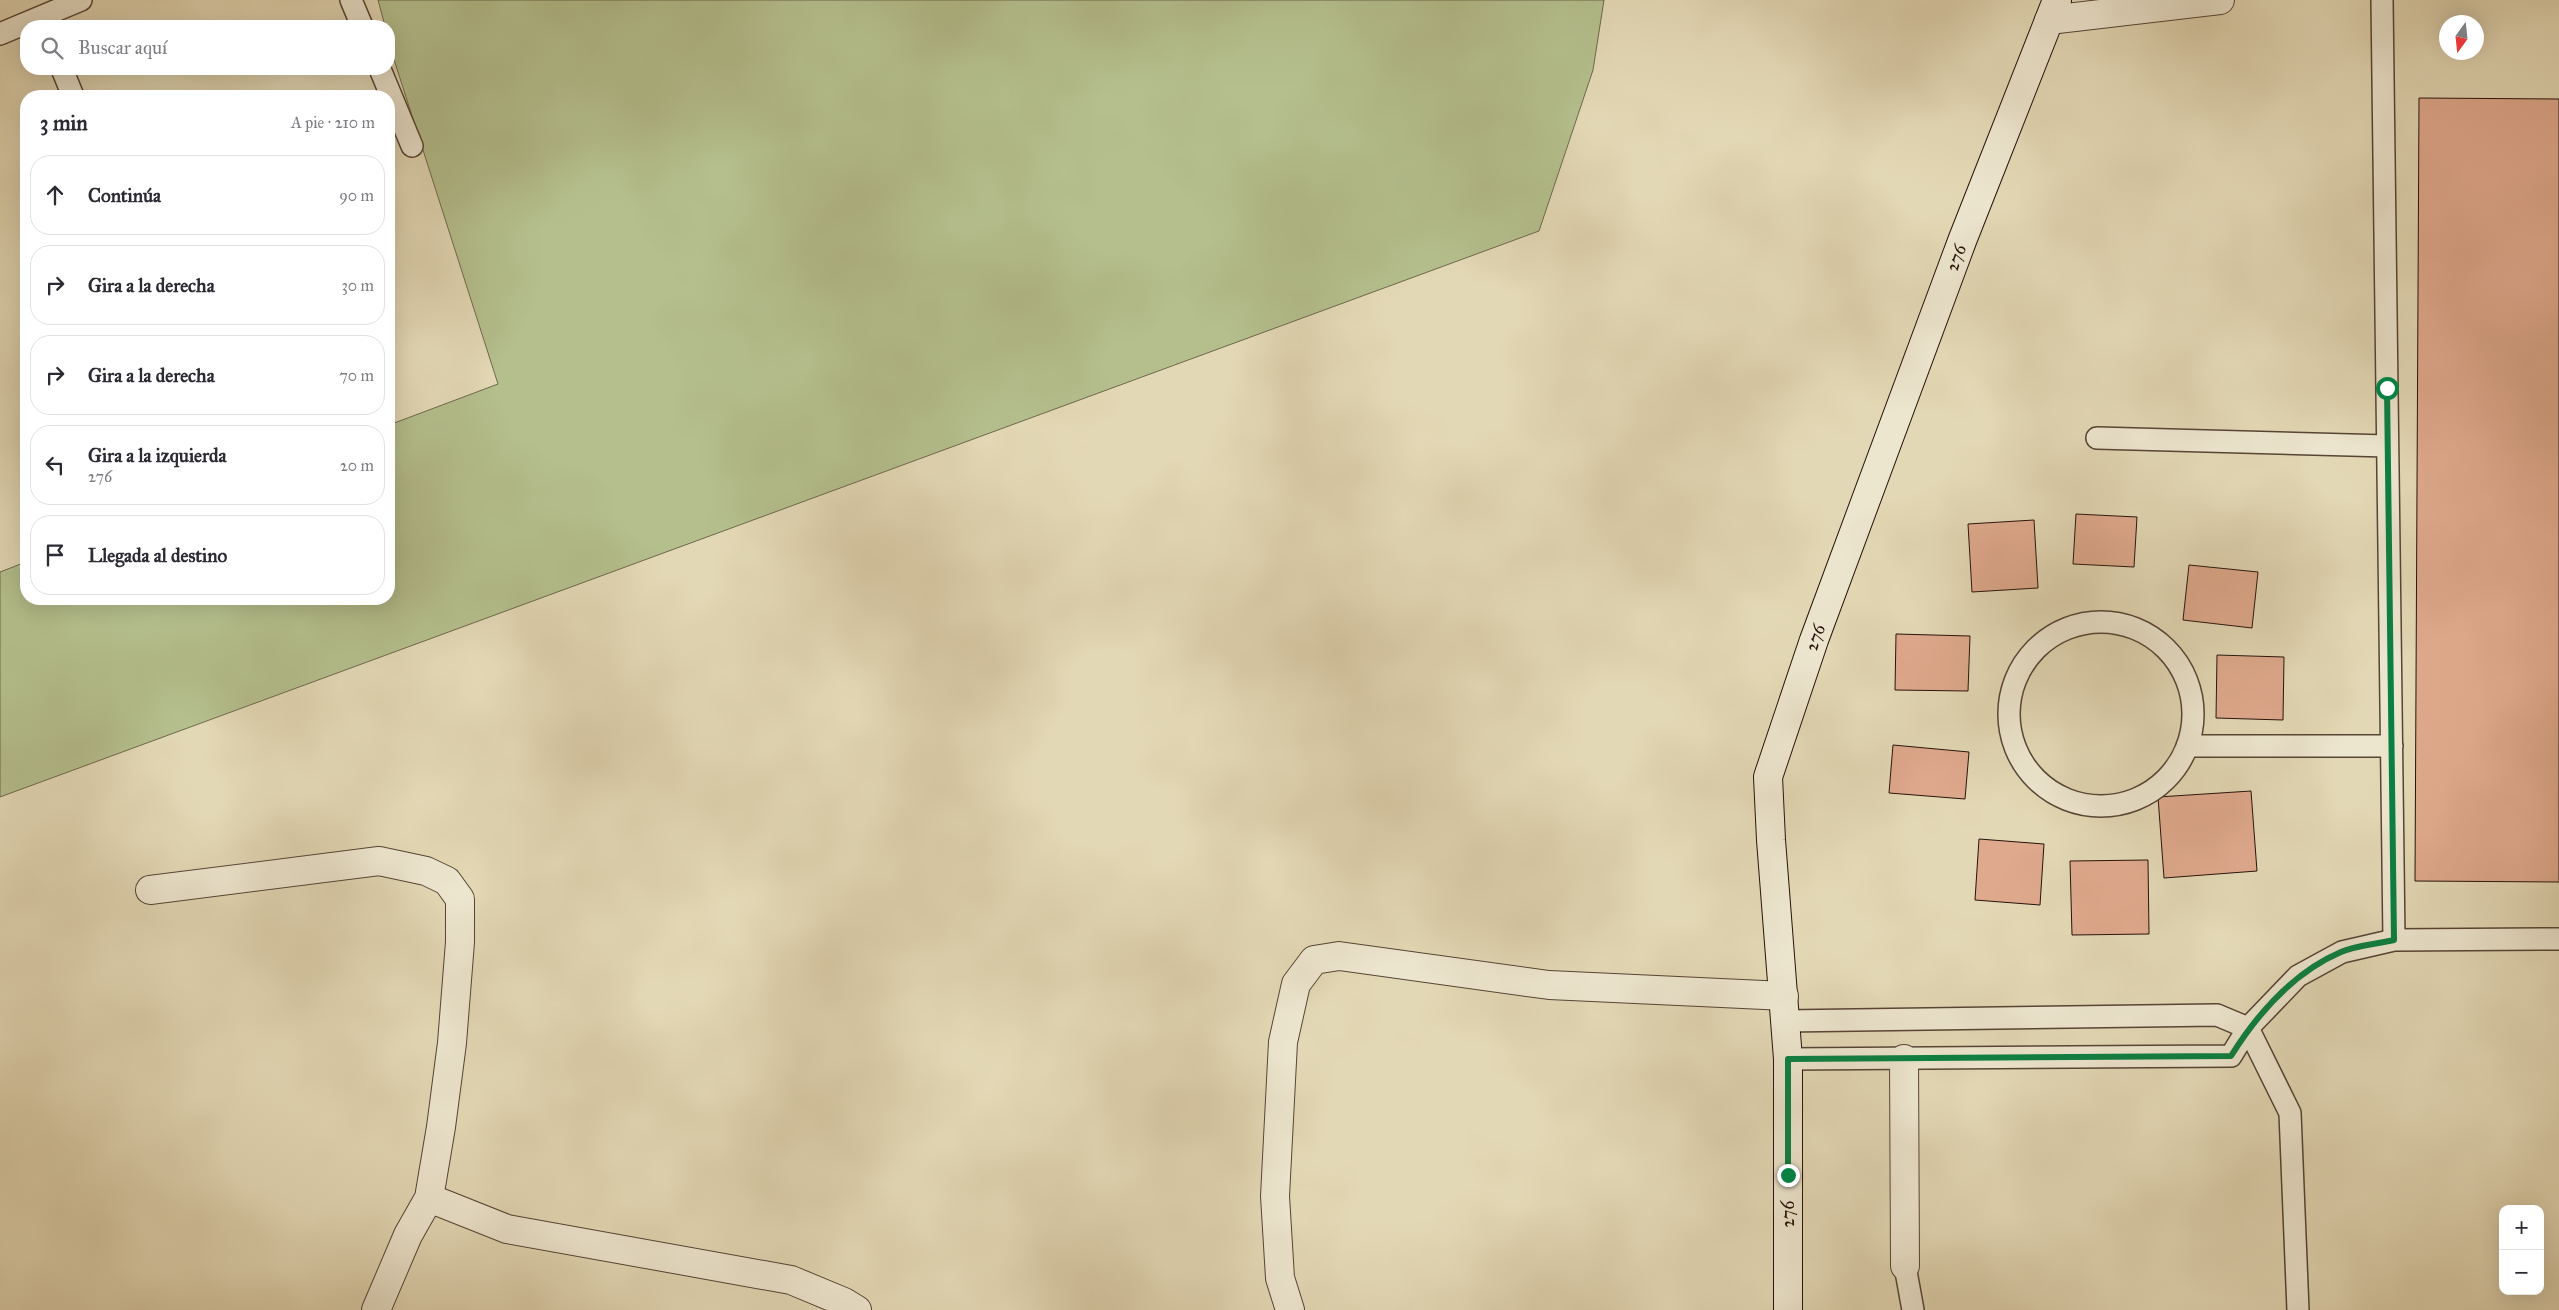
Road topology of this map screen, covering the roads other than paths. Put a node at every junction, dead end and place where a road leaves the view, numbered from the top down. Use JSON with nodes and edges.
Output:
{"nodes":[{"id":1,"x":81,"y":0,"type":"edge"},
{"id":2,"x":351,"y":0,"type":"edge"},
{"id":3,"x":2220,"y":0,"type":"edge"},
{"id":4,"x":2382,"y":0,"type":"edge"},
{"id":5,"x":2053,"y":10,"type":"edge"},
{"id":6,"x":45,"y":20,"type":"edge"},
{"id":7,"x":359,"y":20,"type":"edge"},
{"id":8,"x":20,"y":28,"type":"edge"},
{"id":9,"x":0,"y":34,"type":"edge"},
{"id":10,"x":64,"y":75,"type":"edge"},
{"id":11,"x":382,"y":75,"type":"edge"},
{"id":12,"x":71,"y":90,"type":"edge"},
{"id":13,"x":389,"y":90,"type":"edge"},
{"id":14,"x":395,"y":105,"type":"edge"},
{"id":15,"x":412,"y":146,"type":"dead end"},
{"id":16,"x":2097,"y":438,"type":"dead end"},
{"id":17,"x":2388,"y":446,"type":"junction"},
{"id":18,"x":2187,"y":746,"type":"junction"},
{"id":19,"x":2392,"y":746,"type":"junction"},
{"id":20,"x":150,"y":890,"type":"dead end"},
{"id":21,"x":2559,"y":938,"type":"edge"},
{"id":22,"x":2394,"y":940,"type":"junction"},
{"id":23,"x":1784,"y":1009,"type":"junction"},
{"id":24,"x":2248,"y":1028,"type":"junction"},
{"id":25,"x":1788,"y":1059,"type":"junction"},
{"id":26,"x":1904,"y":1059,"type":"junction"},
{"id":27,"x":429,"y":1198,"type":"junction"},
{"id":28,"x":1905,"y":1266,"type":"joint"},
{"id":29,"x":376,"y":1310,"type":"edge"},
{"id":30,"x":856,"y":1310,"type":"edge"},
{"id":31,"x":1290,"y":1310,"type":"edge"},
{"id":32,"x":1788,"y":1310,"type":"edge"},
{"id":33,"x":1913,"y":1310,"type":"edge"},
{"id":34,"x":2298,"y":1310,"type":"edge"}],
"edges":[{"from":1,"to":6,"type":"lane"},
{"from":2,"to":7,"type":"lane"},
{"from":3,"to":5,"type":"street"},
{"from":4,"to":17,"type":"lane"},
{"from":5,"to":23,"type":"street","name":"276"},
{"from":8,"to":9,"type":"lane"},
{"from":10,"to":12,"type":"lane"},
{"from":11,"to":13,"type":"lane"},
{"from":14,"to":15,"type":"lane"},
{"from":16,"to":17,"type":"lane"},
{"from":17,"to":19,"type":"lane"},
{"from":18,"to":18,"type":"lane"},
{"from":18,"to":19,"type":"lane"},
{"from":19,"to":22,"type":"lane"},
{"from":20,"to":27,"type":"street"},
{"from":21,"to":22,"type":"lane"},
{"from":22,"to":24,"type":"lane"},
{"from":23,"to":24,"type":"lane"},
{"from":23,"to":25,"type":"street","name":"276"},
{"from":23,"to":31,"type":"street"},
{"from":24,"to":26,"type":"lane"},
{"from":24,"to":34,"type":"lane"},
{"from":25,"to":26,"type":"lane"},
{"from":25,"to":32,"type":"street","name":"276"},
{"from":26,"to":28,"type":"street"},
{"from":27,"to":29,"type":"street"},
{"from":27,"to":30,"type":"street"},
{"from":28,"to":33,"type":"lane"}]}
